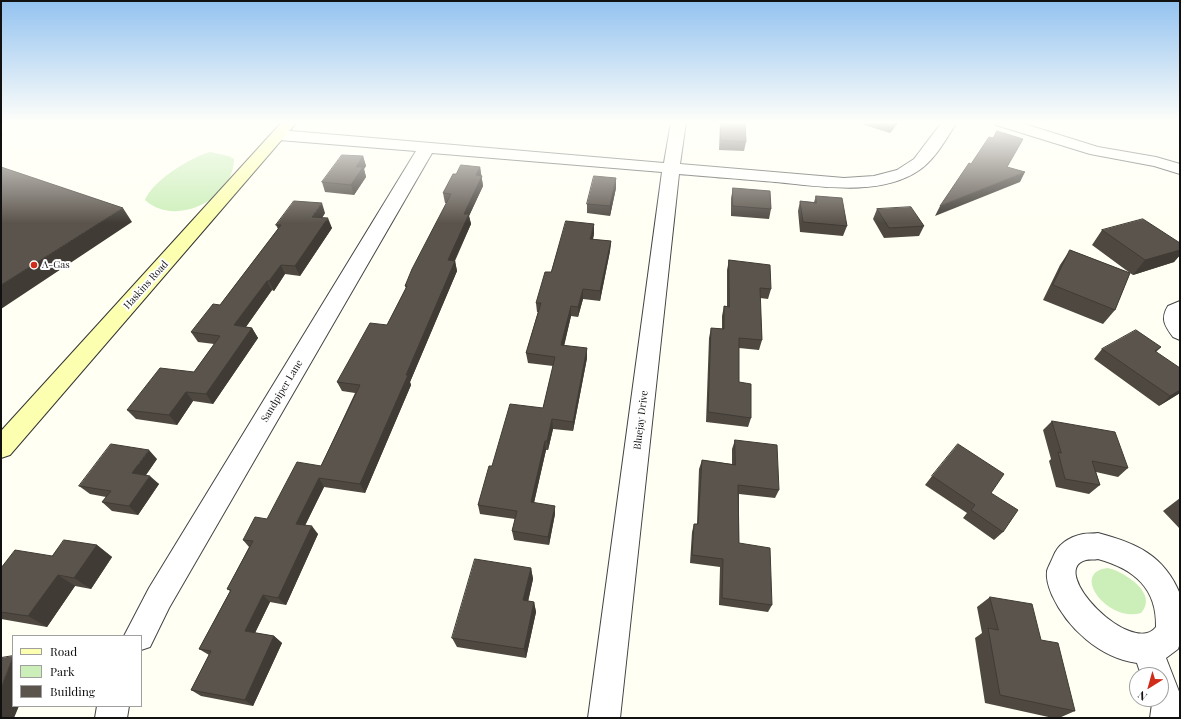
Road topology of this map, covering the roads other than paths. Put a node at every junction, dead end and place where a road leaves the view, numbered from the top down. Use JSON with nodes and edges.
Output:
{"nodes":[{"id":1,"x":261,"y":156,"type":"edge"},
{"id":2,"x":422,"y":156,"type":"edge"},
{"id":3,"x":526,"y":156,"type":"edge"},
{"id":4,"x":673,"y":156,"type":"edge"},
{"id":5,"x":924,"y":156,"type":"edge"},
{"id":6,"x":1121,"y":156,"type":"edge"},
{"id":7,"x":671,"y":168,"type":"junction"},
{"id":8,"x":1180,"y":169,"type":"edge"},
{"id":9,"x":1180,"y":308,"type":"edge"},
{"id":10,"x":1180,"y":332,"type":"edge"},
{"id":11,"x":1,"y":448,"type":"edge"},
{"id":12,"x":140,"y":635,"type":"edge"},
{"id":13,"x":112,"y":707,"type":"edge"},
{"id":14,"x":1168,"y":707,"type":"edge"},
{"id":15,"x":111,"y":718,"type":"edge"},
{"id":16,"x":604,"y":718,"type":"edge"},
{"id":17,"x":1166,"y":718,"type":"edge"}],
"edges":[{"from":1,"to":11,"type":"main road","name":"Haskins Road"},
{"from":2,"to":12,"type":"street","name":"Sandpiper Lane"},
{"from":3,"to":7,"type":"street"},
{"from":4,"to":7,"type":"street","name":"Bluejay Drive"},
{"from":5,"to":7,"type":"street"},
{"from":6,"to":8,"type":"street"},
{"from":7,"to":16,"type":"street","name":"Bluejay Drive"},
{"from":9,"to":10,"type":"street"},
{"from":13,"to":15,"type":"street"},
{"from":14,"to":17,"type":"street"}]}
